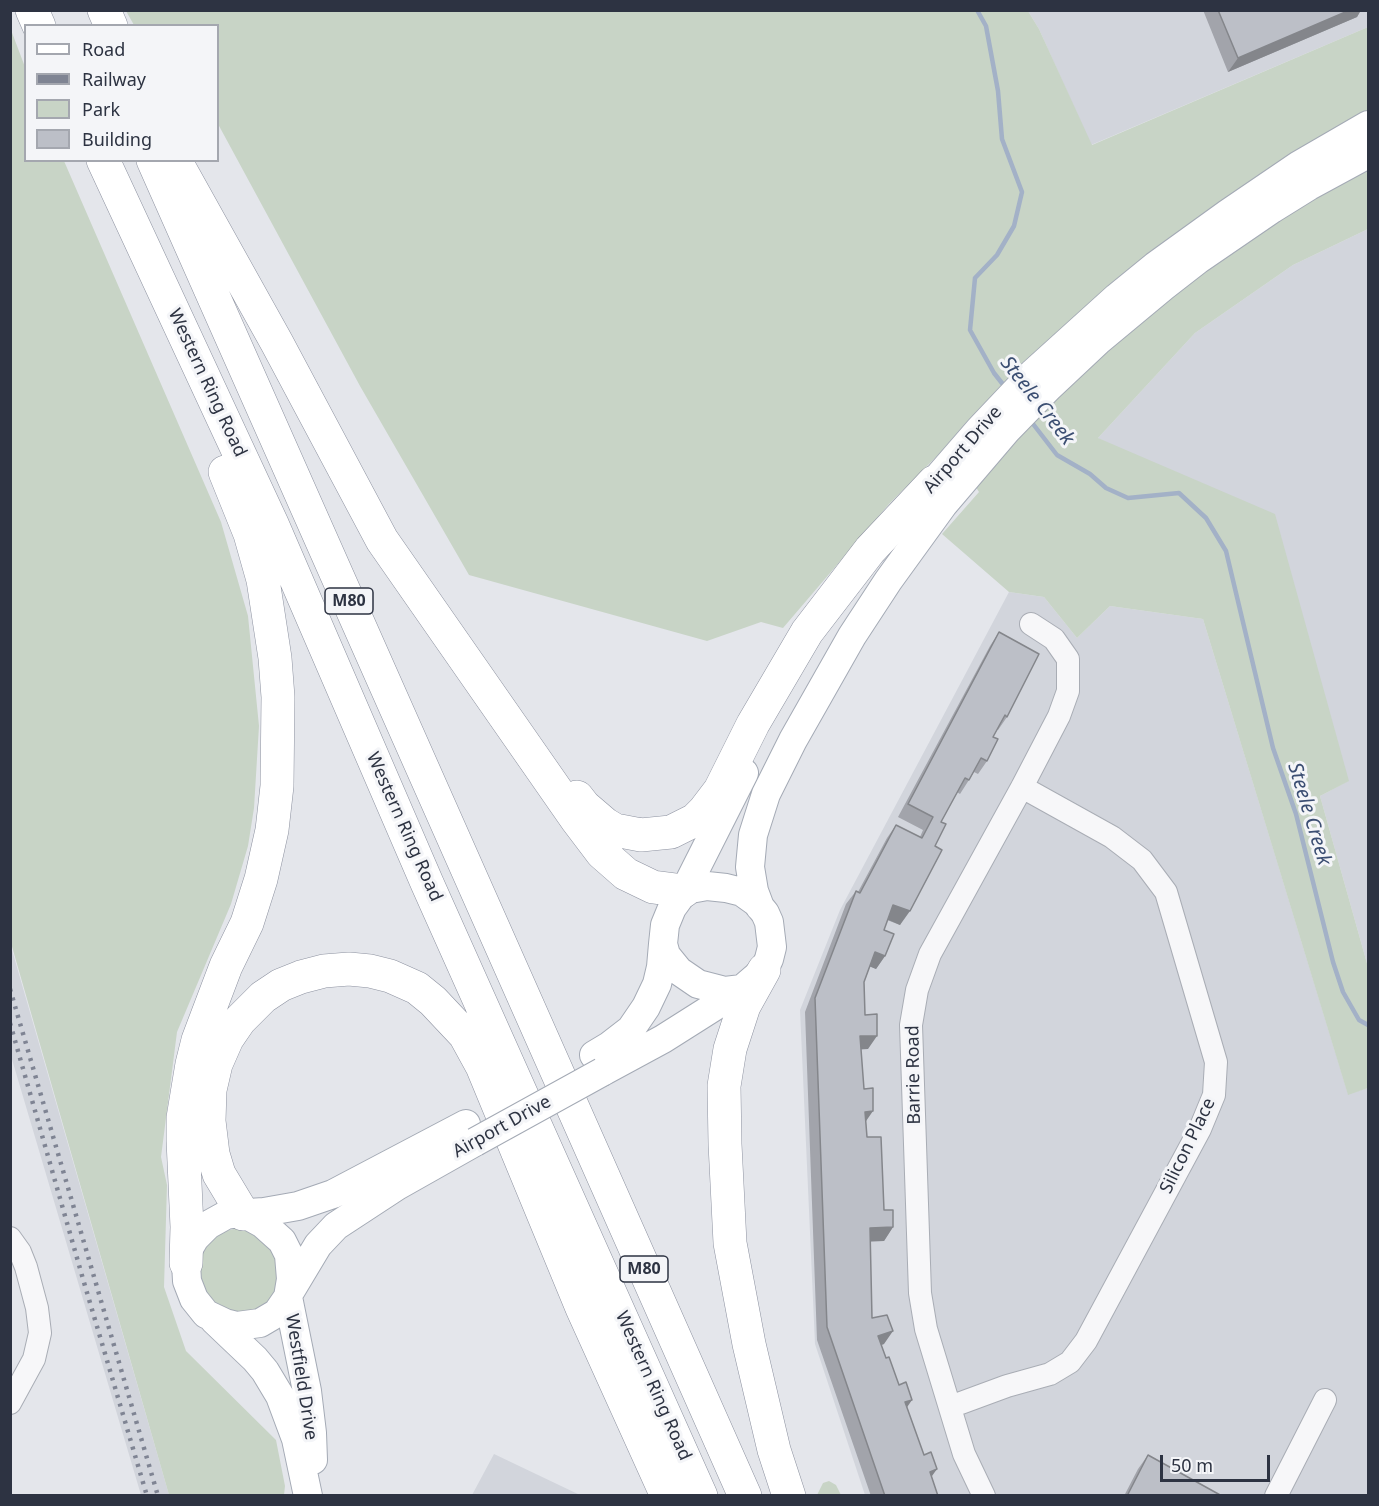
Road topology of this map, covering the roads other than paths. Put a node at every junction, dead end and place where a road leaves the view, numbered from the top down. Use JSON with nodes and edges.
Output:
{"nodes":[{"id":1,"x":32,"y":10,"type":"edge"},
{"id":2,"x":104,"y":10,"type":"edge"},
{"id":3,"x":38,"y":24,"type":"edge"},
{"id":4,"x":110,"y":24,"type":"edge"},
{"id":5,"x":1368,"y":125,"type":"edge"},
{"id":6,"x":1368,"y":154,"type":"edge"},
{"id":7,"x":89,"y":162,"type":"edge"},
{"id":8,"x":104,"y":162,"type":"edge"},
{"id":9,"x":154,"y":162,"type":"edge"},
{"id":10,"x":176,"y":162,"type":"edge"},
{"id":11,"x":1066,"y":356,"type":"junction"},
{"id":12,"x":951,"y":473,"type":"junction"},
{"id":13,"x":1031,"y":624,"type":"dead end"},
{"id":14,"x":474,"y":670,"type":"junction"},
{"id":15,"x":1022,"y":787,"type":"junction"},
{"id":16,"x":684,"y":890,"type":"junction"},
{"id":17,"x":760,"y":907,"type":"junction"},
{"id":18,"x":663,"y":944,"type":"junction"},
{"id":19,"x":753,"y":980,"type":"junction"},
{"id":20,"x":598,"y":1064,"type":"junction"},
{"id":21,"x":470,"y":1133,"type":"junction"},
{"id":22,"x":371,"y":1202,"type":"junction"},
{"id":23,"x":244,"y":1214,"type":"junction"},
{"id":24,"x":10,"y":1238,"type":"edge"},
{"id":25,"x":186,"y":1263,"type":"junction"},
{"id":26,"x":288,"y":1295,"type":"junction"},
{"id":27,"x":210,"y":1317,"type":"junction"},
{"id":28,"x":297,"y":1337,"type":"junction"},
{"id":29,"x":1325,"y":1400,"type":"dead end"},
{"id":30,"x":10,"y":1403,"type":"edge"},
{"id":31,"x":950,"y":1407,"type":"junction"},
{"id":32,"x":308,"y":1495,"type":"edge"},
{"id":33,"x":667,"y":1496,"type":"edge"},
{"id":34,"x":701,"y":1496,"type":"edge"},
{"id":35,"x":745,"y":1496,"type":"edge"},
{"id":36,"x":789,"y":1496,"type":"edge"},
{"id":37,"x":984,"y":1496,"type":"edge"},
{"id":38,"x":1276,"y":1496,"type":"edge"}],
"edges":[{"from":1,"to":3,"type":"highway"},
{"from":2,"to":4,"type":"highway"},
{"from":5,"to":11,"type":"main road","name":"Airport Drive"},
{"from":6,"to":11,"type":"main road","name":"Airport Drive"},
{"from":7,"to":25,"type":"highway"},
{"from":8,"to":34,"type":"highway","name":"Western Ring Road","number":"M80"},
{"from":9,"to":35,"type":"highway","number":"M80"},
{"from":10,"to":14,"type":"highway"},
{"from":11,"to":12,"type":"main road","name":"Airport Drive"},
{"from":12,"to":14,"type":"highway"},
{"from":12,"to":16,"type":"main road","name":"Airport Drive"},
{"from":12,"to":17,"type":"main road","name":"Airport Drive"},
{"from":13,"to":15,"type":"street","name":"Barrie Road"},
{"from":14,"to":16,"type":"highway"},
{"from":15,"to":31,"type":"street","name":"Barrie Road"},
{"from":15,"to":31,"type":"street","name":"Silicon Place"},
{"from":16,"to":17,"type":"main road"},
{"from":16,"to":18,"type":"main road"},
{"from":17,"to":19,"type":"main road"},
{"from":18,"to":19,"type":"main road"},
{"from":18,"to":20,"type":"main road","name":"Airport Drive"},
{"from":19,"to":20,"type":"main road","name":"Airport Drive"},
{"from":19,"to":36,"type":"highway"},
{"from":20,"to":21,"type":"main road","name":"Airport Drive"},
{"from":21,"to":22,"type":"main road","name":"Airport Drive"},
{"from":21,"to":23,"type":"main road","name":"Airport Drive"},
{"from":22,"to":26,"type":"main road","name":"Airport Drive"},
{"from":22,"to":28,"type":"main road"},
{"from":23,"to":25,"type":"main road"},
{"from":23,"to":26,"type":"main road"},
{"from":23,"to":33,"type":"highway"},
{"from":24,"to":30,"type":"street"},
{"from":25,"to":27,"type":"main road"},
{"from":26,"to":27,"type":"main road"},
{"from":26,"to":28,"type":"main road","name":"Westfield Drive"},
{"from":27,"to":32,"type":"main road","name":"Westfield Drive"},
{"from":28,"to":32,"type":"main road","name":"Westfield Drive"},
{"from":29,"to":38,"type":"street"},
{"from":31,"to":37,"type":"street","name":"Barrie Road"}]}
